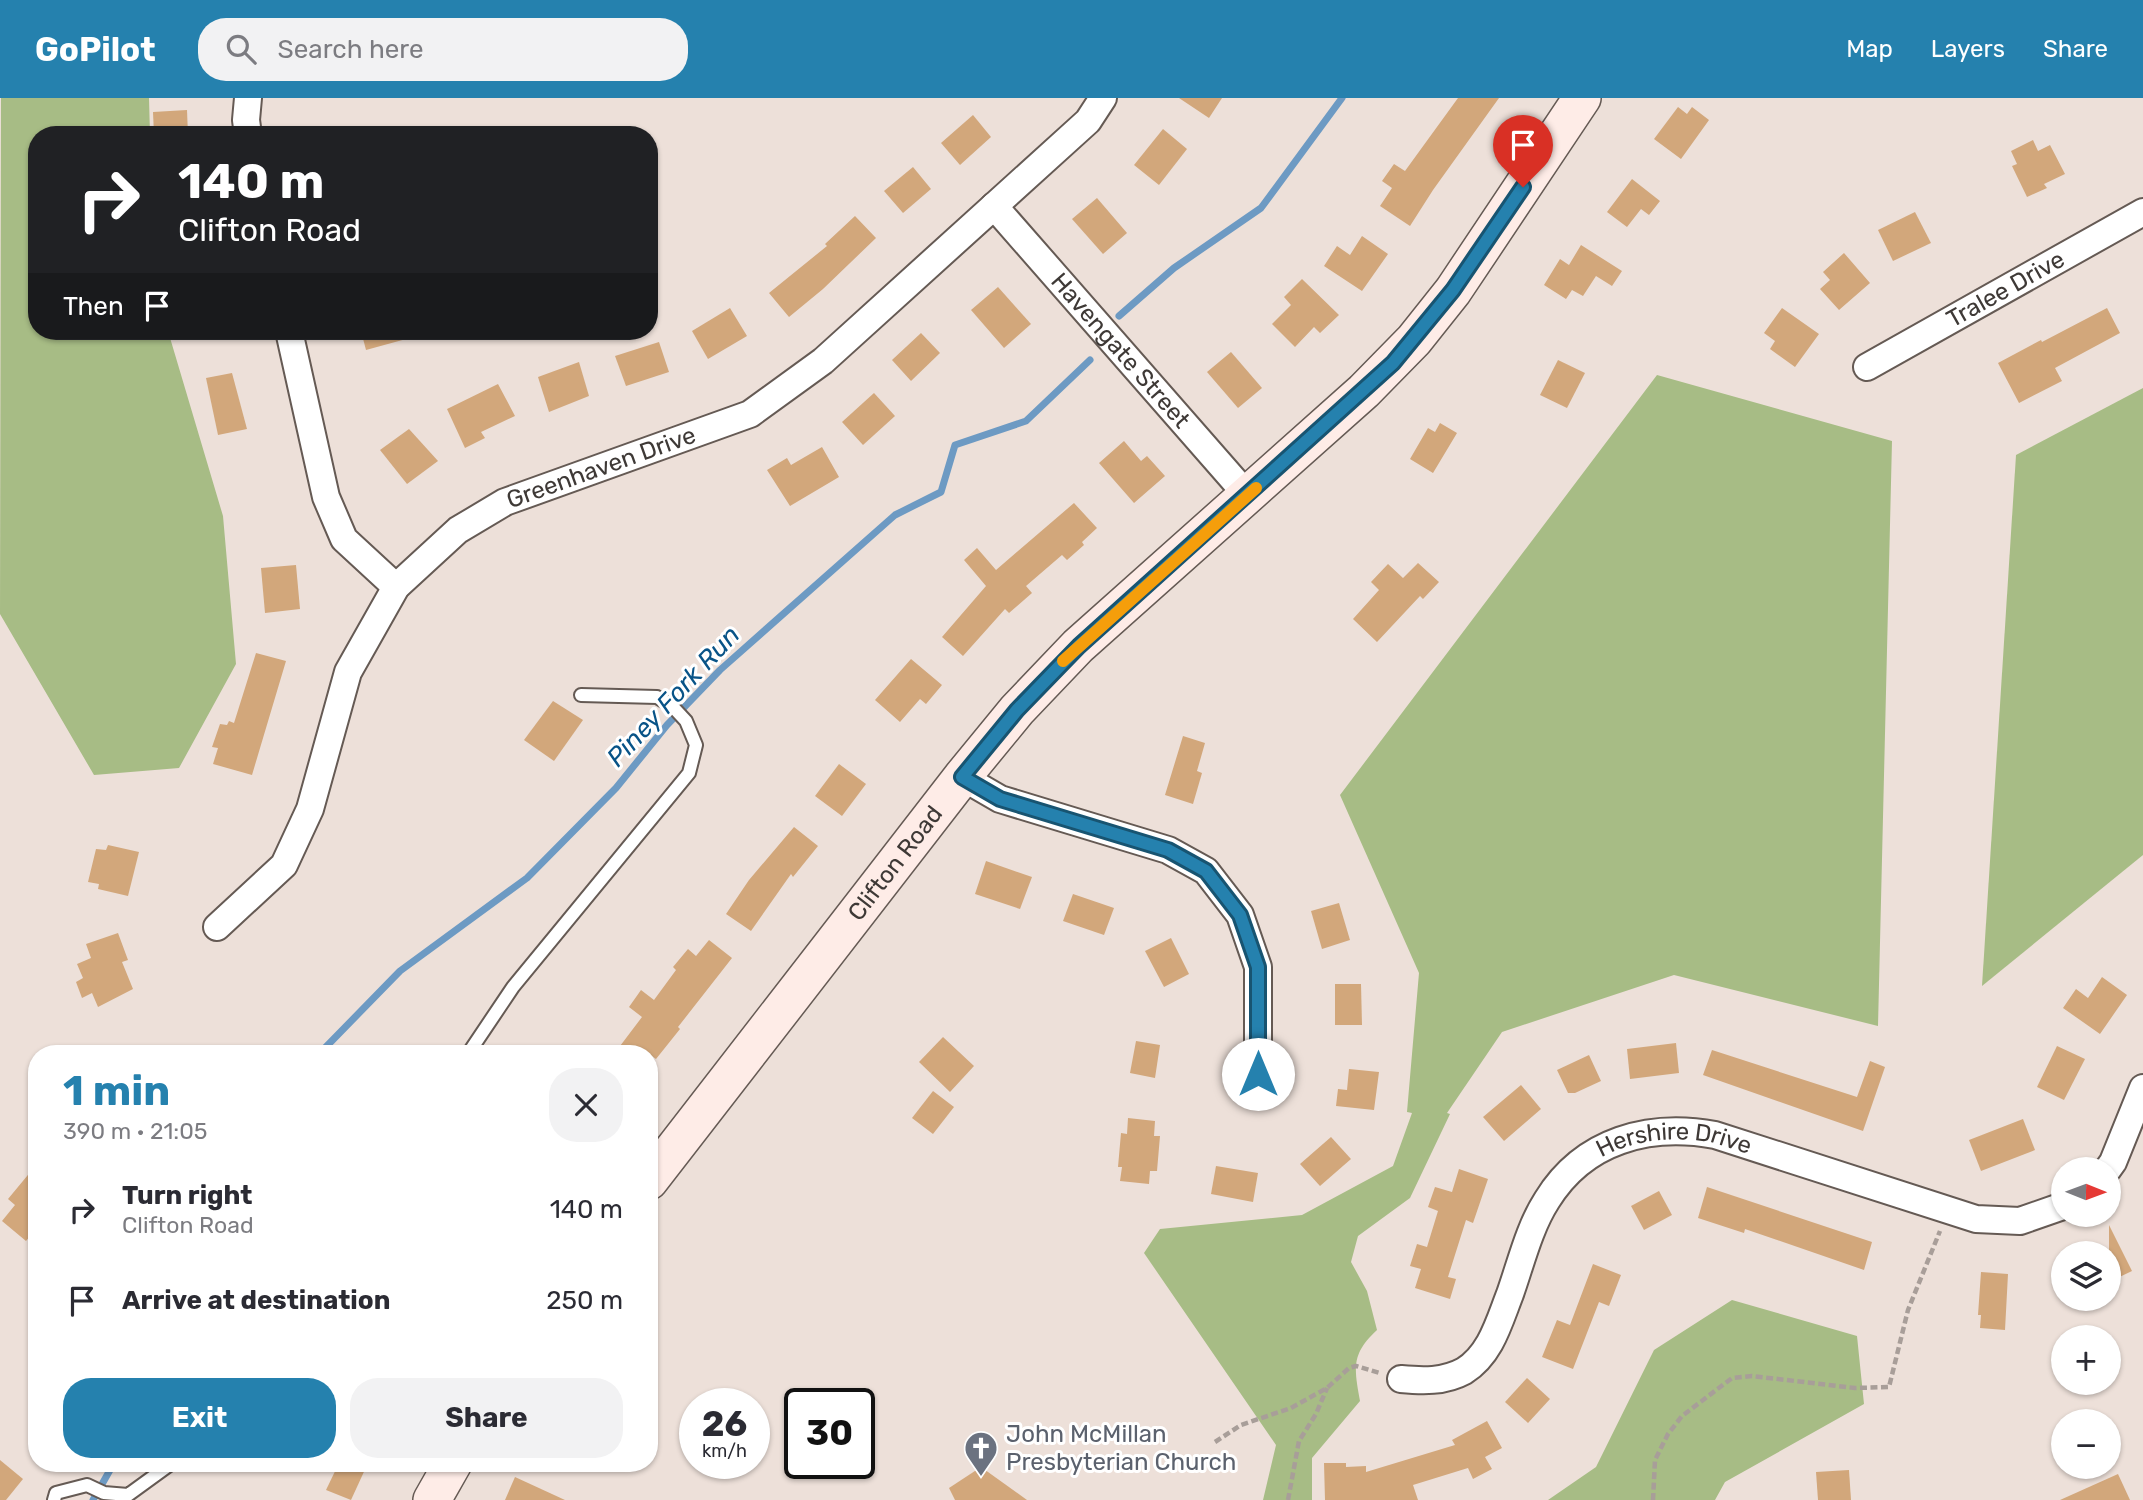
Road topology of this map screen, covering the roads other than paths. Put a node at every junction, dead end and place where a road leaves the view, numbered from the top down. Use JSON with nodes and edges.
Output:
{"nodes":[{"id":1,"x":248,"y":98,"type":"edge"},
{"id":2,"x":1103,"y":98,"type":"edge"},
{"id":3,"x":1582,"y":98,"type":"edge"},
{"id":4,"x":247,"y":126,"type":"edge"},
{"id":5,"x":994,"y":206,"type":"junction"},
{"id":6,"x":2143,"y":212,"type":"edge"},
{"id":7,"x":291,"y":340,"type":"edge"},
{"id":8,"x":1867,"y":367,"type":"dead end"},
{"id":9,"x":1248,"y":495,"type":"junction"},
{"id":10,"x":396,"y":587,"type":"junction"},
{"id":11,"x":581,"y":695,"type":"dead end"},
{"id":12,"x":962,"y":777,"type":"junction"},
{"id":13,"x":217,"y":927,"type":"dead end"},
{"id":14,"x":474,"y":1045,"type":"edge"},
{"id":15,"x":1258,"y":1074,"type":"dead end"},
{"id":16,"x":2143,"y":1088,"type":"edge"},
{"id":17,"x":2115,"y":1157,"type":"edge"},
{"id":18,"x":658,"y":1169,"type":"edge"},
{"id":19,"x":2051,"y":1210,"type":"edge"},
{"id":20,"x":1401,"y":1379,"type":"dead end"},
{"id":21,"x":160,"y":1472,"type":"edge"},
{"id":22,"x":448,"y":1472,"type":"edge"},
{"id":23,"x":54,"y":1500,"type":"edge"},
{"id":24,"x":432,"y":1500,"type":"edge"}],
"edges":[{"from":1,"to":4,"type":"street"},
{"from":2,"to":5,"type":"street","name":"Greenhaven Drive"},
{"from":3,"to":9,"type":"main road","name":"Clifton Road"},
{"from":5,"to":9,"type":"street","name":"Havengate Street"},
{"from":5,"to":10,"type":"street","name":"Greenhaven Drive"},
{"from":6,"to":8,"type":"street","name":"Tralee Drive"},
{"from":7,"to":10,"type":"street"},
{"from":9,"to":12,"type":"main road","name":"Clifton Road"},
{"from":10,"to":13,"type":"street","name":"Greenhaven Drive"},
{"from":11,"to":14,"type":"lane"},
{"from":12,"to":15,"type":"street"},
{"from":12,"to":18,"type":"main road","name":"Clifton Road"},
{"from":16,"to":17,"type":"street"},
{"from":19,"to":20,"type":"street","name":"Hershire Drive"},
{"from":21,"to":23,"type":"lane"},
{"from":22,"to":24,"type":"main road"}]}
